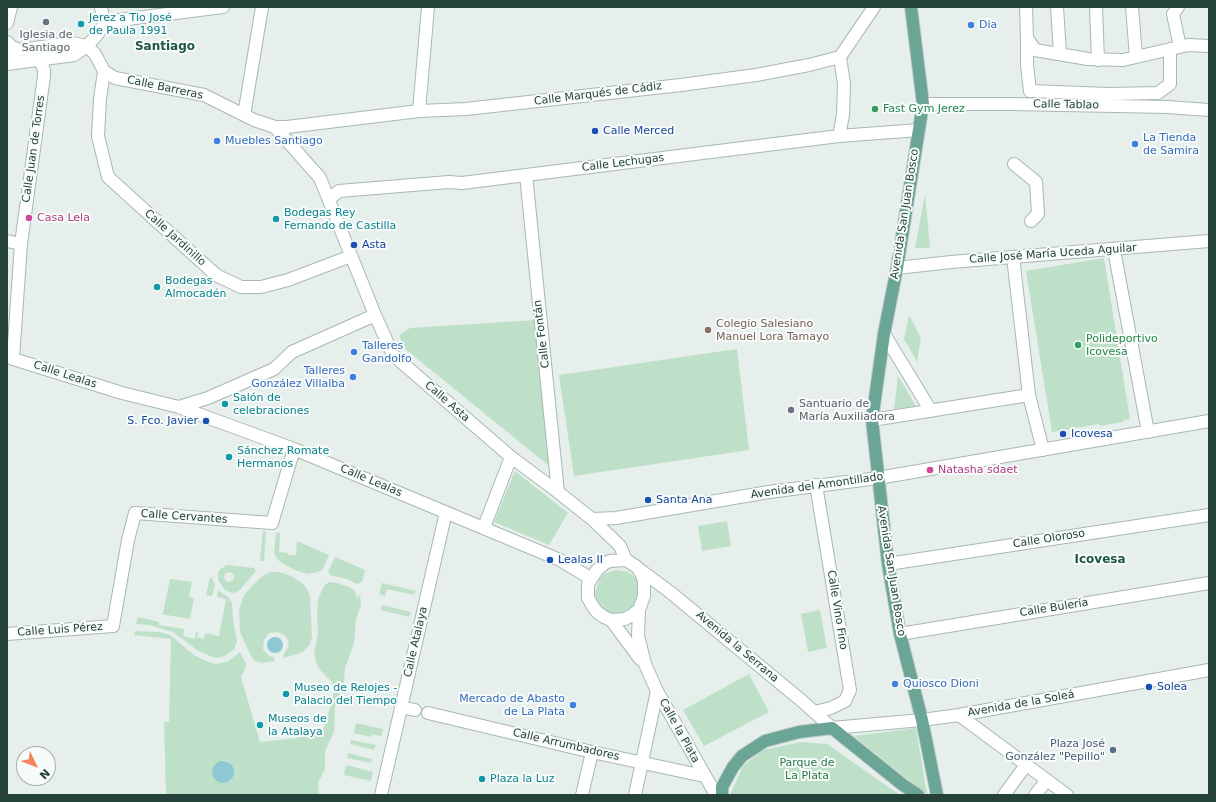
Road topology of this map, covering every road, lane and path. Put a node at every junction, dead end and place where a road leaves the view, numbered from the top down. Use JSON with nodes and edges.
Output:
{"nodes":[{"id":1,"x":102,"y":7,"type":"edge"},
{"id":2,"x":223,"y":7,"type":"edge"},
{"id":3,"x":262,"y":7,"type":"edge"},
{"id":4,"x":428,"y":7,"type":"edge"},
{"id":5,"x":874,"y":7,"type":"edge"},
{"id":6,"x":911,"y":7,"type":"edge"},
{"id":7,"x":1026,"y":7,"type":"edge"},
{"id":8,"x":1057,"y":7,"type":"edge"},
{"id":9,"x":1096,"y":7,"type":"edge"},
{"id":10,"x":1132,"y":7,"type":"edge"},
{"id":11,"x":1178,"y":7,"type":"edge"},
{"id":12,"x":9,"y":9,"type":"edge"},
{"id":13,"x":7,"y":23,"type":"edge"},
{"id":14,"x":104,"y":25,"type":"junction"},
{"id":15,"x":1027,"y":38,"type":"junction"},
{"id":16,"x":7,"y":42,"type":"edge"},
{"id":17,"x":87,"y":46,"type":"junction"},
{"id":18,"x":1209,"y":46,"type":"edge"},
{"id":19,"x":1175,"y":48,"type":"junction"},
{"id":20,"x":19,"y":50,"type":"junction"},
{"id":21,"x":1060,"y":54,"type":"junction"},
{"id":22,"x":7,"y":56,"type":"edge"},
{"id":23,"x":840,"y":57,"type":"junction"},
{"id":24,"x":1136,"y":57,"type":"junction"},
{"id":25,"x":40,"y":60,"type":"junction"},
{"id":26,"x":1098,"y":60,"type":"junction"},
{"id":27,"x":7,"y":64,"type":"edge"},
{"id":28,"x":104,"y":71,"type":"junction"},
{"id":29,"x":923,"y":104,"type":"junction"},
{"id":30,"x":1209,"y":110,"type":"edge"},
{"id":31,"x":419,"y":111,"type":"junction"},
{"id":32,"x":244,"y":115,"type":"junction"},
{"id":33,"x":275,"y":127,"type":"junction"},
{"id":34,"x":919,"y":130,"type":"junction"},
{"id":35,"x":839,"y":136,"type":"junction"},
{"id":36,"x":1014,"y":164,"type":"dead end"},
{"id":37,"x":526,"y":176,"type":"junction"},
{"id":38,"x":329,"y":199,"type":"junction"},
{"id":39,"x":1031,"y":221,"type":"dead end"},
{"id":40,"x":7,"y":241,"type":"edge"},
{"id":41,"x":1209,"y":242,"type":"edge"},
{"id":42,"x":22,"y":244,"type":"junction"},
{"id":43,"x":1114,"y":250,"type":"junction"},
{"id":44,"x":351,"y":256,"type":"junction"},
{"id":45,"x":1013,"y":257,"type":"junction"},
{"id":46,"x":897,"y":268,"type":"junction"},
{"id":47,"x":375,"y":315,"type":"junction"},
{"id":48,"x":884,"y":334,"type":"junction"},
{"id":49,"x":10,"y":358,"type":"edge"},
{"id":50,"x":1030,"y":395,"type":"junction"},
{"id":51,"x":179,"y":407,"type":"junction"},
{"id":52,"x":931,"y":411,"type":"junction"},
{"id":53,"x":872,"y":420,"type":"junction"},
{"id":54,"x":1209,"y":421,"type":"edge"},
{"id":55,"x":1148,"y":432,"type":"junction"},
{"id":56,"x":294,"y":449,"type":"junction"},
{"id":57,"x":1043,"y":450,"type":"junction"},
{"id":58,"x":511,"y":457,"type":"junction"},
{"id":59,"x":878,"y":478,"type":"junction"},
{"id":60,"x":816,"y":485,"type":"junction"},
{"id":61,"x":558,"y":492,"type":"junction"},
{"id":62,"x":446,"y":512,"type":"junction"},
{"id":63,"x":1209,"y":515,"type":"edge"},
{"id":64,"x":592,"y":519,"type":"junction"},
{"id":65,"x":484,"y":528,"type":"junction"},
{"id":66,"x":626,"y":560,"type":"junction"},
{"id":67,"x":888,"y":564,"type":"junction"},
{"id":68,"x":639,"y":569,"type":"junction"},
{"id":69,"x":590,"y":578,"type":"junction"},
{"id":70,"x":1209,"y":583,"type":"edge"},
{"id":71,"x":639,"y":610,"type":"junction"},
{"id":72,"x":611,"y":620,"type":"junction"},
{"id":73,"x":113,"y":626,"type":"joint"},
{"id":74,"x":7,"y":634,"type":"edge"},
{"id":75,"x":900,"y":634,"type":"junction"},
{"id":76,"x":645,"y":664,"type":"junction"},
{"id":77,"x":1209,"y":670,"type":"edge"},
{"id":78,"x":657,"y":691,"type":"junction"},
{"id":79,"x":401,"y":706,"type":"junction"},
{"id":80,"x":415,"y":710,"type":"dead end"},
{"id":81,"x":814,"y":712,"type":"junction"},
{"id":82,"x":428,"y":713,"type":"dead end"},
{"id":83,"x":670,"y":716,"type":"junction"},
{"id":84,"x":959,"y":716,"type":"junction"},
{"id":85,"x":922,"y":720,"type":"junction"},
{"id":86,"x":650,"y":724,"type":"junction"},
{"id":87,"x":832,"y":728,"type":"junction"},
{"id":88,"x":592,"y":752,"type":"junction"},
{"id":89,"x":643,"y":763,"type":"junction"},
{"id":90,"x":1026,"y":764,"type":"junction"},
{"id":91,"x":704,"y":776,"type":"junction"},
{"id":92,"x":1047,"y":780,"type":"junction"},
{"id":93,"x":381,"y":795,"type":"edge"},
{"id":94,"x":582,"y":795,"type":"edge"},
{"id":95,"x":635,"y":795,"type":"edge"},
{"id":96,"x":716,"y":795,"type":"edge"},
{"id":97,"x":722,"y":795,"type":"edge"},
{"id":98,"x":918,"y":795,"type":"edge"},
{"id":99,"x":937,"y":795,"type":"edge"},
{"id":100,"x":1004,"y":795,"type":"edge"},
{"id":101,"x":1035,"y":795,"type":"edge"},
{"id":102,"x":1067,"y":795,"type":"edge"}],
"edges":[{"from":1,"to":14,"type":"street"},
{"from":2,"to":14,"type":"street"},
{"from":3,"to":32,"type":"street"},
{"from":4,"to":31,"type":"street"},
{"from":5,"to":23,"type":"street"},
{"from":6,"to":29,"type":"main road","name":"Avenida San Juan Bosco"},
{"from":7,"to":15,"type":"street"},
{"from":8,"to":21,"type":"street"},
{"from":9,"to":26,"type":"street"},
{"from":10,"to":24,"type":"street"},
{"from":11,"to":19,"type":"street"},
{"from":12,"to":13,"type":"street"},
{"from":14,"to":17,"type":"street"},
{"from":15,"to":19,"type":"street"},
{"from":15,"to":21,"type":"street"},
{"from":16,"to":20,"type":"street"},
{"from":17,"to":20,"type":"street"},
{"from":17,"to":25,"type":"street"},
{"from":17,"to":28,"type":"street"},
{"from":18,"to":19,"type":"street"},
{"from":19,"to":24,"type":"street"},
{"from":20,"to":22,"type":"street"},
{"from":21,"to":26,"type":"street"},
{"from":23,"to":31,"type":"street","name":"Calle Marqués de Cádiz"},
{"from":23,"to":35,"type":"street"},
{"from":24,"to":26,"type":"street"},
{"from":25,"to":27,"type":"street"},
{"from":25,"to":42,"type":"street","name":"Calle Juan de Torres"},
{"from":28,"to":32,"type":"street","name":"Calle Barreras"},
{"from":28,"to":44,"type":"street","name":"Calle Jardinillo"},
{"from":29,"to":30,"type":"street","name":"Calle Tablao"},
{"from":29,"to":34,"type":"main road","name":"Avenida San Juan Bosco"},
{"from":31,"to":33,"type":"street","name":"Calle Marqués de Cádiz"},
{"from":32,"to":33,"type":"street","name":"Calle Barreras"},
{"from":33,"to":38,"type":"street"},
{"from":34,"to":35,"type":"street","name":"Calle Lechugas"},
{"from":34,"to":46,"type":"main road","name":"Avenida San Juan Bosco"},
{"from":35,"to":37,"type":"street","name":"Calle Lechugas"},
{"from":36,"to":39,"type":"street"},
{"from":37,"to":38,"type":"street","name":"Calle Lechugas"},
{"from":37,"to":61,"type":"street","name":"Calle Fontán"},
{"from":38,"to":44,"type":"street","name":"Calle Asta"},
{"from":40,"to":42,"type":"street"},
{"from":41,"to":43,"type":"street","name":"Calle José María Uceda Aguilar"},
{"from":42,"to":49,"type":"street","name":"Calle Juan de Torres"},
{"from":43,"to":45,"type":"street","name":"Calle José María Uceda Aguilar"},
{"from":43,"to":55,"type":"street"},
{"from":44,"to":47,"type":"street","name":"Calle Asta"},
{"from":45,"to":46,"type":"street","name":"Calle José María Uceda Aguilar"},
{"from":45,"to":50,"type":"street"},
{"from":46,"to":48,"type":"main road","name":"Avenida San Juan Bosco"},
{"from":47,"to":51,"type":"street"},
{"from":47,"to":58,"type":"street","name":"Calle Asta"},
{"from":48,"to":52,"type":"street"},
{"from":48,"to":53,"type":"main road","name":"Avenida San Juan Bosco"},
{"from":49,"to":51,"type":"street","name":"Calle Lealas"},
{"from":50,"to":52,"type":"street"},
{"from":50,"to":57,"type":"street"},
{"from":51,"to":56,"type":"street","name":"Calle Lealas"},
{"from":52,"to":53,"type":"street"},
{"from":53,"to":59,"type":"main road","name":"Avenida San Juan Bosco"},
{"from":54,"to":55,"type":"street","name":"Avenida del Amontillado"},
{"from":55,"to":57,"type":"street","name":"Avenida del Amontillado"},
{"from":56,"to":62,"type":"street","name":"Calle Lealas"},
{"from":56,"to":73,"type":"street","name":"Calle Cervantes"},
{"from":57,"to":59,"type":"street","name":"Avenida del Amontillado"},
{"from":58,"to":61,"type":"street","name":"Calle Asta"},
{"from":58,"to":65,"type":"street"},
{"from":59,"to":60,"type":"street","name":"Avenida del Amontillado"},
{"from":59,"to":67,"type":"main road","name":"Avenida San Juan Bosco"},
{"from":60,"to":64,"type":"street","name":"Avenida del Amontillado"},
{"from":60,"to":81,"type":"street","name":"Calle Vino Fino"},
{"from":61,"to":64,"type":"street","name":"Calle Asta"},
{"from":62,"to":65,"type":"street","name":"Calle Lealas"},
{"from":62,"to":79,"type":"street","name":"Calle Atalaya"},
{"from":63,"to":67,"type":"street","name":"Calle Oloroso"},
{"from":64,"to":66,"type":"street","name":"Calle Asta"},
{"from":65,"to":69,"type":"street","name":"Calle Lealas"},
{"from":66,"to":68,"type":"street"},
{"from":66,"to":69,"type":"street"},
{"from":67,"to":75,"type":"main road","name":"Avenida San Juan Bosco"},
{"from":68,"to":71,"type":"street"},
{"from":68,"to":81,"type":"street","name":"Avenida la Serrana"},
{"from":69,"to":72,"type":"street"},
{"from":70,"to":75,"type":"street","name":"Calle Bulería"},
{"from":71,"to":72,"type":"street"},
{"from":71,"to":76,"type":"street","name":"Calle la Plata"},
{"from":72,"to":76,"type":"street","name":"Calle la Plata"},
{"from":73,"to":74,"type":"street","name":"Calle Luis Pérez"},
{"from":75,"to":85,"type":"main road","name":"Avenida San Juan Bosco"},
{"from":76,"to":78,"type":"street","name":"Calle la Plata"},
{"from":77,"to":84,"type":"street","name":"Avenida de la Soleá"},
{"from":78,"to":83,"type":"street","name":"Calle la Plata"},
{"from":78,"to":86,"type":"street"},
{"from":79,"to":80,"type":"street"},
{"from":79,"to":93,"type":"street","name":"Calle Atalaya"},
{"from":81,"to":87,"type":"street","name":"Avenida la Serrana"},
{"from":82,"to":88,"type":"street","name":"Calle Arrumbadores"},
{"from":83,"to":86,"type":"street"},
{"from":83,"to":91,"type":"street","name":"Calle la Plata"},
{"from":84,"to":85,"type":"street","name":"Avenida de la Soleá"},
{"from":84,"to":90,"type":"street"},
{"from":85,"to":87,"type":"street","name":"Avenida de la Soleá"},
{"from":85,"to":99,"type":"main road"},
{"from":86,"to":89,"type":"street"},
{"from":87,"to":97,"type":"main road"},
{"from":87,"to":98,"type":"main road","name":"Avenida la Serrana"},
{"from":88,"to":89,"type":"street","name":"Calle Arrumbadores"},
{"from":88,"to":94,"type":"street"},
{"from":89,"to":91,"type":"street","name":"Calle Arrumbadores"},
{"from":89,"to":95,"type":"street"},
{"from":90,"to":92,"type":"street"},
{"from":90,"to":100,"type":"street"},
{"from":91,"to":96,"type":"street","name":"Calle la Plata"},
{"from":92,"to":101,"type":"street"},
{"from":92,"to":102,"type":"street"}]}
